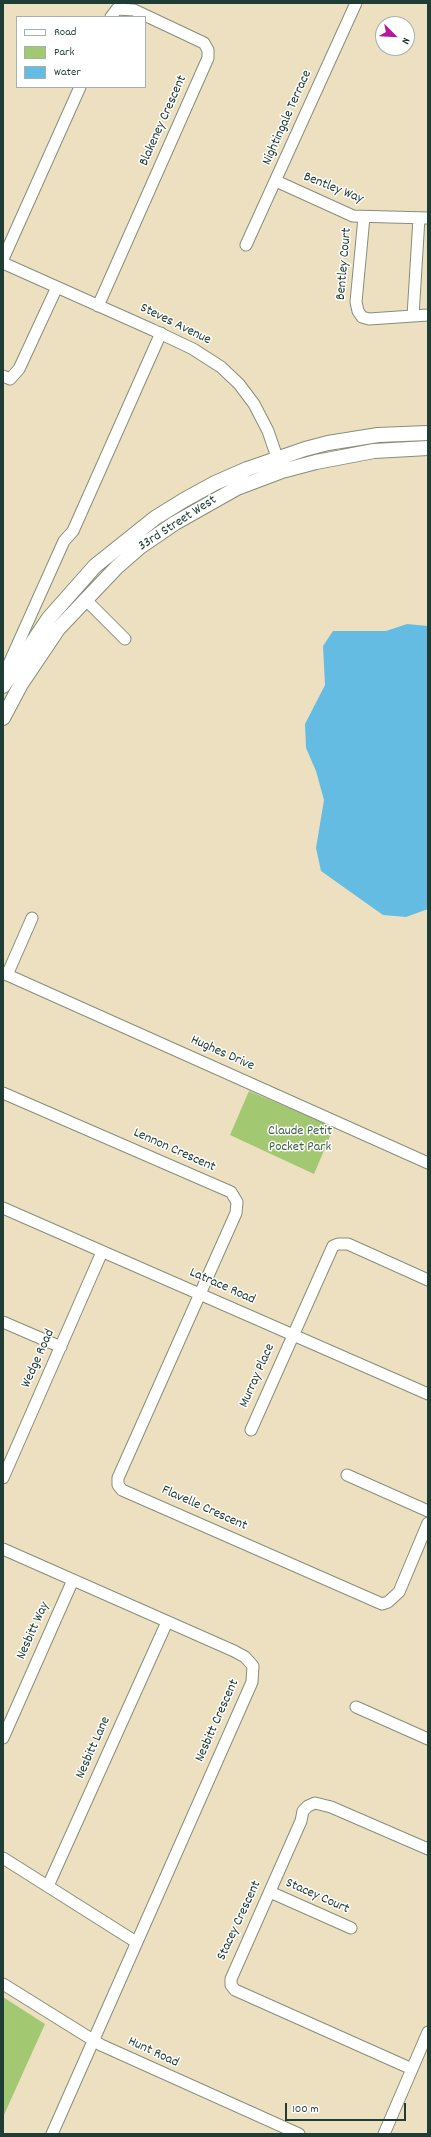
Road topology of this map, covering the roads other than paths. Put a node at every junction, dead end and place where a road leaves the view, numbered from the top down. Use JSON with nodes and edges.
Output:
{"nodes":[{"id":1,"x":356,"y":3,"type":"edge"},
{"id":2,"x":112,"y":16,"type":"edge"},
{"id":3,"x":80,"y":88,"type":"edge"},
{"id":4,"x":276,"y":181,"type":"junction"},
{"id":5,"x":364,"y":217,"type":"junction"},
{"id":6,"x":423,"y":218,"type":"edge"},
{"id":7,"x":246,"y":245,"type":"dead end"},
{"id":8,"x":3,"y":259,"type":"edge"},
{"id":9,"x":3,"y":263,"type":"edge"},
{"id":10,"x":57,"y":287,"type":"junction"},
{"id":11,"x":98,"y":306,"type":"junction"},
{"id":12,"x":413,"y":316,"type":"junction"},
{"id":13,"x":428,"y":316,"type":"edge"},
{"id":14,"x":161,"y":333,"type":"junction"},
{"id":15,"x":3,"y":376,"type":"edge"},
{"id":16,"x":428,"y":433,"type":"edge"},
{"id":17,"x":428,"y":448,"type":"edge"},
{"id":18,"x":280,"y":465,"type":"junction"},
{"id":19,"x":85,"y":599,"type":"junction"},
{"id":20,"x":125,"y":639,"type":"dead end"},
{"id":21,"x":3,"y":677,"type":"edge"},
{"id":22,"x":3,"y":686,"type":"edge"},
{"id":23,"x":3,"y":718,"type":"edge"},
{"id":24,"x":32,"y":918,"type":"dead end"},
{"id":25,"x":5,"y":974,"type":"edge"},
{"id":26,"x":3,"y":1092,"type":"edge"},
{"id":27,"x":428,"y":1163,"type":"edge"},
{"id":28,"x":3,"y":1208,"type":"edge"},
{"id":29,"x":102,"y":1252,"type":"junction"},
{"id":30,"x":428,"y":1280,"type":"edge"},
{"id":31,"x":200,"y":1294,"type":"junction"},
{"id":32,"x":3,"y":1322,"type":"edge"},
{"id":33,"x":292,"y":1335,"type":"junction"},
{"id":34,"x":61,"y":1347,"type":"junction"},
{"id":35,"x":428,"y":1394,"type":"edge"},
{"id":36,"x":251,"y":1430,"type":"dead end"},
{"id":37,"x":347,"y":1476,"type":"dead end"},
{"id":38,"x":3,"y":1478,"type":"edge"},
{"id":39,"x":428,"y":1511,"type":"edge"},
{"id":40,"x":428,"y":1523,"type":"edge"},
{"id":41,"x":3,"y":1549,"type":"edge"},
{"id":42,"x":73,"y":1580,"type":"junction"},
{"id":43,"x":167,"y":1622,"type":"junction"},
{"id":44,"x":356,"y":1707,"type":"dead end"},
{"id":45,"x":3,"y":1738,"type":"edge"},
{"id":46,"x":428,"y":1739,"type":"edge"},
{"id":47,"x":428,"y":1850,"type":"edge"},
{"id":48,"x":3,"y":1858,"type":"edge"},
{"id":49,"x":48,"y":1886,"type":"junction"},
{"id":50,"x":270,"y":1892,"type":"junction"},
{"id":51,"x":351,"y":1928,"type":"dead end"},
{"id":52,"x":136,"y":1942,"type":"junction"},
{"id":53,"x":3,"y":1984,"type":"edge"},
{"id":54,"x":428,"y":2032,"type":"edge"},
{"id":55,"x":93,"y":2040,"type":"junction"},
{"id":56,"x":412,"y":2069,"type":"junction"},
{"id":57,"x":52,"y":2134,"type":"edge"},
{"id":58,"x":299,"y":2134,"type":"edge"},
{"id":59,"x":384,"y":2134,"type":"edge"}],
"edges":[{"from":1,"to":4,"type":"street","name":"Nightingale Terrace"},
{"from":2,"to":11,"type":"street","name":"Blakeney Crescent"},
{"from":3,"to":8,"type":"street"},
{"from":4,"to":5,"type":"street","name":"Bentley Way"},
{"from":4,"to":7,"type":"street","name":"Nightingale Terrace"},
{"from":5,"to":6,"type":"street","name":"Bentley Way"},
{"from":5,"to":12,"type":"street","name":"Bentley Court"},
{"from":6,"to":12,"type":"street"},
{"from":9,"to":10,"type":"street","name":"Steves Avenue"},
{"from":10,"to":11,"type":"street","name":"Steves Avenue"},
{"from":10,"to":15,"type":"street"},
{"from":11,"to":14,"type":"street","name":"Steves Avenue"},
{"from":12,"to":13,"type":"street","name":"Bentley Court"},
{"from":14,"to":18,"type":"street","name":"Steves Avenue"},
{"from":14,"to":21,"type":"street"},
{"from":16,"to":18,"type":"main road","name":"33rd Street West"},
{"from":17,"to":18,"type":"main road","name":"33rd Street West"},
{"from":18,"to":19,"type":"main road","name":"33rd Street West"},
{"from":18,"to":22,"type":"main road","name":"33rd Street West"},
{"from":19,"to":20,"type":"street"},
{"from":19,"to":23,"type":"main road","name":"33rd Street West"},
{"from":24,"to":25,"type":"street"},
{"from":25,"to":27,"type":"street","name":"Hughes Drive"},
{"from":26,"to":31,"type":"street","name":"Lennon Crescent"},
{"from":28,"to":29,"type":"street","name":"Latrace Road"},
{"from":29,"to":31,"type":"street","name":"Latrace Road"},
{"from":29,"to":34,"type":"street","name":"Wedge Road"},
{"from":30,"to":33,"type":"street","name":"Murray Place"},
{"from":31,"to":33,"type":"street","name":"Latrace Road"},
{"from":31,"to":40,"type":"street","name":"Flavelle Crescent"},
{"from":32,"to":34,"type":"street"},
{"from":33,"to":35,"type":"street","name":"Latrace Road"},
{"from":33,"to":36,"type":"street","name":"Murray Place"},
{"from":34,"to":38,"type":"street","name":"Wedge Road"},
{"from":37,"to":39,"type":"street"},
{"from":41,"to":42,"type":"street","name":"Nesbitt Crescent"},
{"from":42,"to":43,"type":"street","name":"Nesbitt Crescent"},
{"from":42,"to":45,"type":"street","name":"Nesbitt Way"},
{"from":43,"to":49,"type":"street","name":"Nesbitt Lane"},
{"from":43,"to":52,"type":"street","name":"Nesbitt Crescent"},
{"from":44,"to":46,"type":"street"},
{"from":47,"to":50,"type":"street","name":"Stacey Crescent"},
{"from":48,"to":49,"type":"street"},
{"from":49,"to":52,"type":"street"},
{"from":50,"to":51,"type":"street","name":"Stacey Court"},
{"from":50,"to":56,"type":"street","name":"Stacey Crescent"},
{"from":52,"to":55,"type":"street","name":"Nesbitt Crescent"},
{"from":53,"to":55,"type":"street","name":"Hunt Road"},
{"from":54,"to":56,"type":"street"},
{"from":55,"to":57,"type":"street","name":"Nesbitt Crescent"},
{"from":55,"to":58,"type":"street","name":"Hunt Road"},
{"from":56,"to":59,"type":"street"}]}
